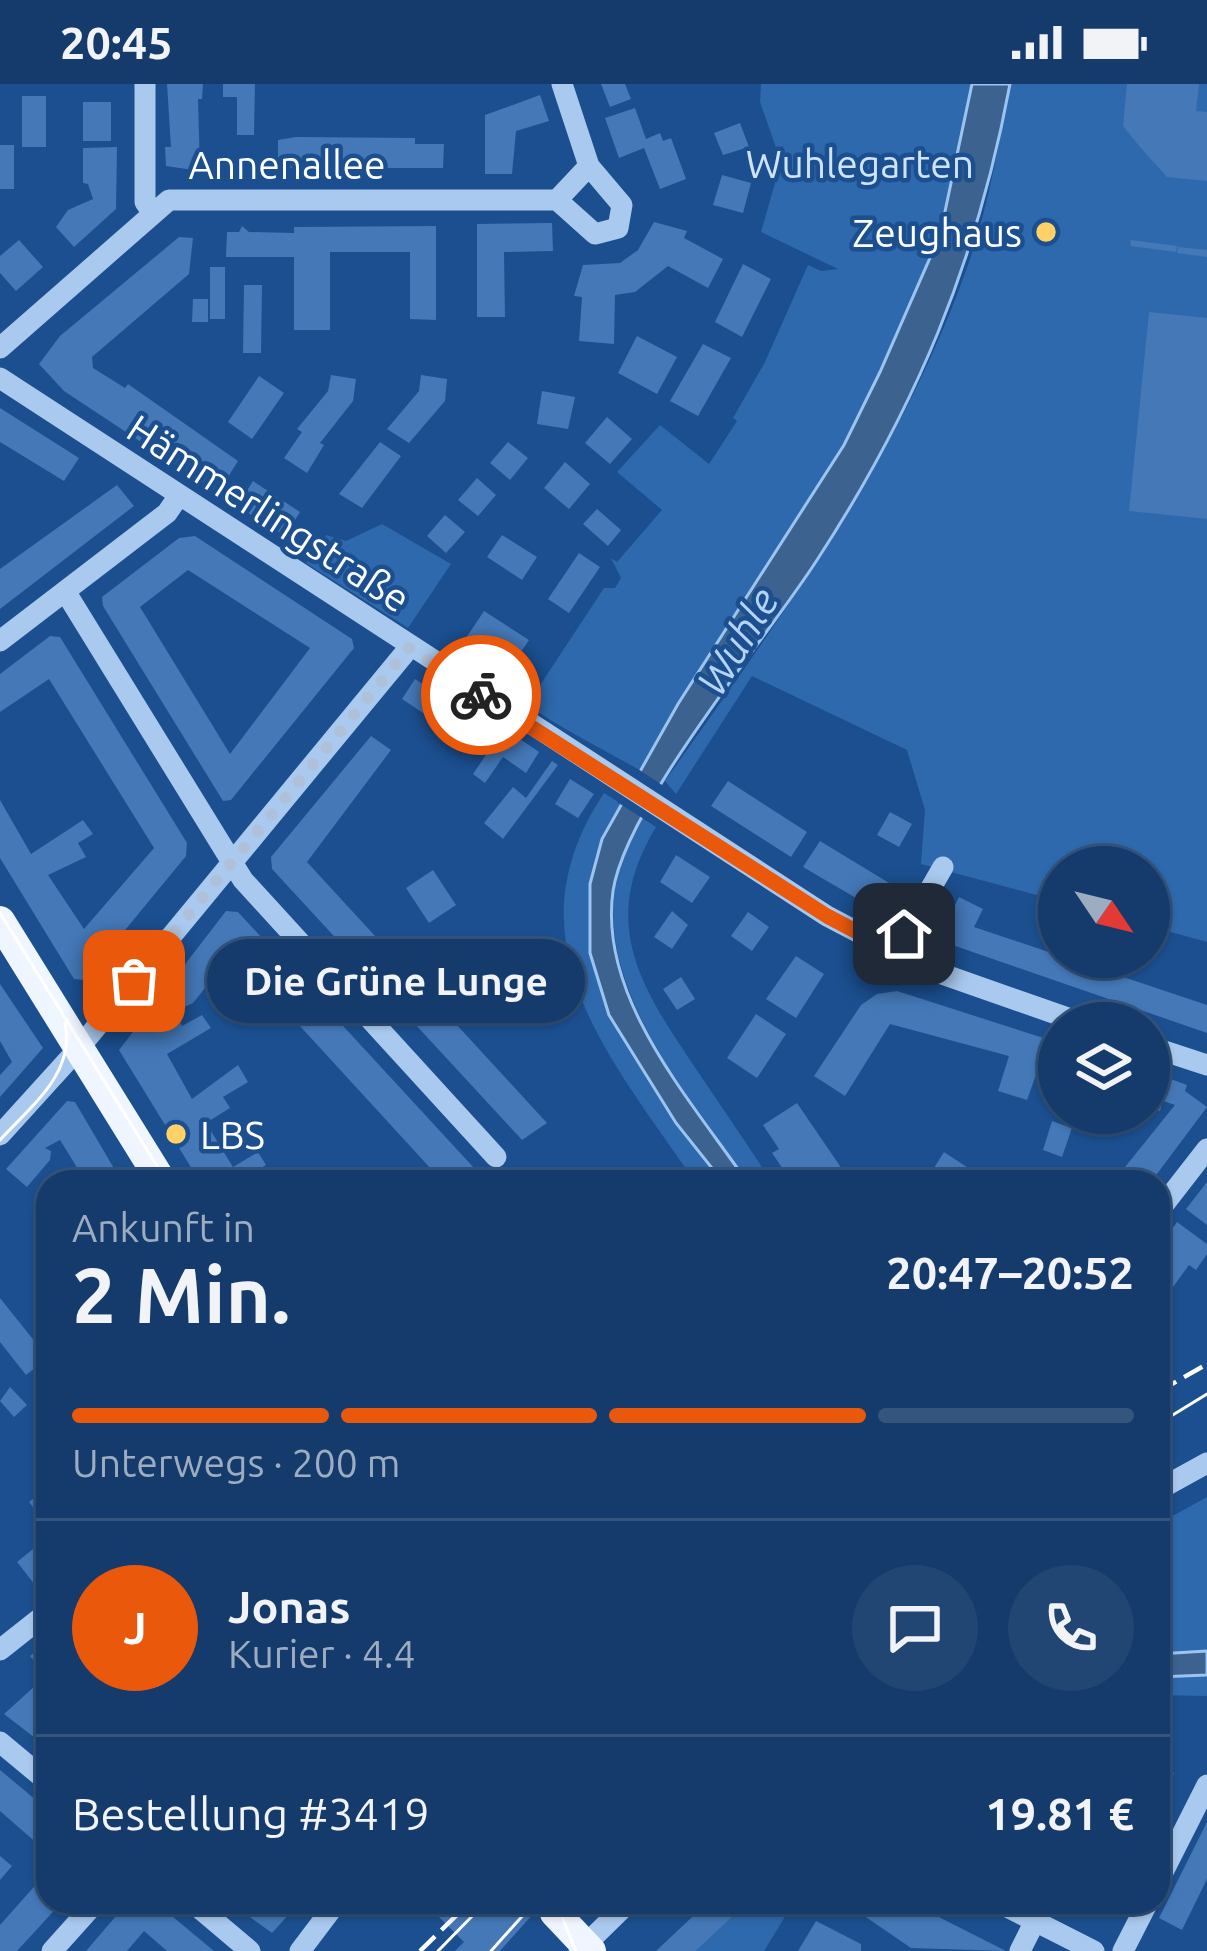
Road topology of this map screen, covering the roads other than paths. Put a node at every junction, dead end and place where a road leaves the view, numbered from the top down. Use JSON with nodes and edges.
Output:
{"nodes":[{"id":1,"x":146,"y":84,"type":"edge"},
{"id":2,"x":562,"y":84,"type":"edge"},
{"id":3,"x":589,"y":166,"type":"junction"},
{"id":4,"x":557,"y":200,"type":"junction"},
{"id":5,"x":152,"y":212,"type":"junction"},
{"id":6,"x":0,"y":348,"type":"edge"},
{"id":7,"x":0,"y":378,"type":"edge"},
{"id":8,"x":178,"y":496,"type":"junction"},
{"id":9,"x":65,"y":591,"type":"junction"},
{"id":10,"x":0,"y":641,"type":"edge"},
{"id":11,"x":409,"y":648,"type":"junction"},
{"id":12,"x":230,"y":862,"type":"junction"},
{"id":13,"x":943,"y":867,"type":"dead end"},
{"id":14,"x":0,"y":921,"type":"edge"},
{"id":15,"x":895,"y":952,"type":"junction"},
{"id":16,"x":1038,"y":1006,"type":"edge"},
{"id":17,"x":79,"y":1048,"type":"junction"},
{"id":18,"x":1170,"y":1053,"type":"edge"},
{"id":19,"x":1207,"y":1065,"type":"edge"},
{"id":20,"x":0,"y":1135,"type":"edge"},
{"id":21,"x":1207,"y":1149,"type":"edge"},
{"id":22,"x":496,"y":1157,"type":"dead end"},
{"id":23,"x":155,"y":1170,"type":"edge"},
{"id":24,"x":1170,"y":1197,"type":"edge"},
{"id":25,"x":1207,"y":1463,"type":"edge"},
{"id":26,"x":1170,"y":1483,"type":"edge"},
{"id":27,"x":36,"y":1622,"type":"edge"},
{"id":28,"x":0,"y":1650,"type":"edge"},
{"id":29,"x":0,"y":1742,"type":"edge"},
{"id":30,"x":36,"y":1772,"type":"edge"},
{"id":31,"x":1207,"y":1785,"type":"edge"},
{"id":32,"x":1170,"y":1858,"type":"edge"},
{"id":33,"x":85,"y":1914,"type":"edge"},
{"id":34,"x":206,"y":1914,"type":"edge"},
{"id":35,"x":328,"y":1914,"type":"edge"},
{"id":36,"x":557,"y":1914,"type":"edge"},
{"id":37,"x":616,"y":1914,"type":"edge"},
{"id":38,"x":1021,"y":1914,"type":"edge"},
{"id":39,"x":1142,"y":1914,"type":"edge"},
{"id":40,"x":1035,"y":1921,"type":"junction"},
{"id":41,"x":580,"y":1949,"type":"edge"},
{"id":42,"x":52,"y":1951,"type":"edge"},
{"id":43,"x":250,"y":1951,"type":"edge"},
{"id":44,"x":300,"y":1951,"type":"edge"},
{"id":45,"x":1020,"y":1951,"type":"edge"},
{"id":46,"x":1094,"y":1951,"type":"edge"},
{"id":47,"x":1123,"y":1951,"type":"edge"}],
"edges":[{"from":1,"to":5,"type":"street"},
{"from":2,"to":3,"type":"street"},
{"from":3,"to":4,"type":"street"},
{"from":3,"to":4,"type":"street"},
{"from":4,"to":5,"type":"street","name":"Annenallee"},
{"from":5,"to":6,"type":"street","name":"Annenallee"},
{"from":7,"to":8,"type":"street","name":"Hämmerlingstraße"},
{"from":8,"to":9,"type":"street"},
{"from":8,"to":11,"type":"street","name":"Hämmerlingstraße"},
{"from":9,"to":10,"type":"street"},
{"from":9,"to":12,"type":"street"},
{"from":11,"to":12,"type":"street"},
{"from":11,"to":15,"type":"street","name":"Hämmerlingstraße"},
{"from":12,"to":17,"type":"street"},
{"from":12,"to":22,"type":"street"},
{"from":13,"to":15,"type":"street"},
{"from":14,"to":17,"type":"main road"},
{"from":15,"to":16,"type":"street"},
{"from":17,"to":20,"type":"street"},
{"from":17,"to":23,"type":"main road"},
{"from":18,"to":19,"type":"street"},
{"from":21,"to":24,"type":"street"},
{"from":25,"to":26,"type":"street"},
{"from":27,"to":28,"type":"street"},
{"from":29,"to":30,"type":"street"},
{"from":31,"to":32,"type":"street"},
{"from":33,"to":42,"type":"street"},
{"from":34,"to":43,"type":"street"},
{"from":35,"to":44,"type":"street"},
{"from":36,"to":41,"type":"main road"},
{"from":37,"to":41,"type":"street"},
{"from":38,"to":40,"type":"street"},
{"from":39,"to":47,"type":"street"},
{"from":40,"to":45,"type":"street"},
{"from":40,"to":46,"type":"street"}]}
